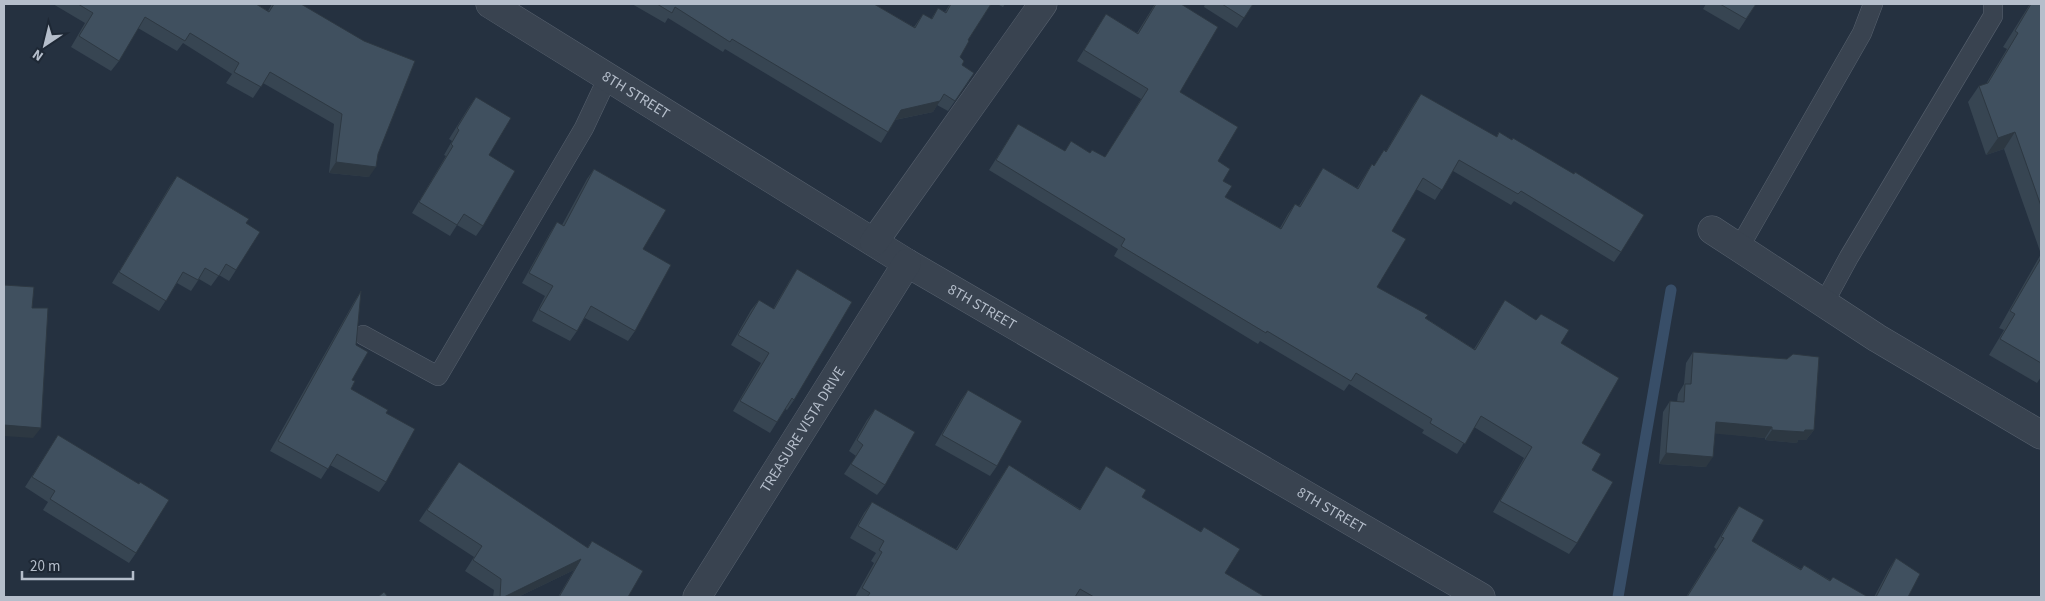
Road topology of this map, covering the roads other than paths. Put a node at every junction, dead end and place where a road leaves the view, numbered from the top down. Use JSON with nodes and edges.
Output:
{"nodes":[{"id":1,"x":490,"y":4,"type":"edge"},
{"id":2,"x":1043,"y":4,"type":"edge"},
{"id":3,"x":1873,"y":4,"type":"edge"},
{"id":4,"x":1993,"y":4,"type":"edge"},
{"id":5,"x":608,"y":77,"type":"junction"},
{"id":6,"x":1712,"y":230,"type":"dead end"},
{"id":7,"x":874,"y":242,"type":"junction"},
{"id":8,"x":1739,"y":248,"type":"junction"},
{"id":9,"x":907,"y":263,"type":"junction"},
{"id":10,"x":1824,"y":303,"type":"junction"},
{"id":11,"x":363,"y":335,"type":"dead end"},
{"id":12,"x":2041,"y":435,"type":"edge"},
{"id":13,"x":697,"y":597,"type":"edge"},
{"id":14,"x":1480,"y":597,"type":"edge"}],
"edges":[{"from":1,"to":5,"type":"street","name":"8TH STREET"},
{"from":2,"to":7,"type":"street"},
{"from":3,"to":8,"type":"lane"},
{"from":4,"to":10,"type":"lane"},
{"from":5,"to":7,"type":"street","name":"8TH STREET"},
{"from":5,"to":11,"type":"lane"},
{"from":6,"to":8,"type":"street"},
{"from":7,"to":9,"type":"street","name":"8TH STREET"},
{"from":8,"to":10,"type":"street"},
{"from":9,"to":13,"type":"street","name":"TREASURE VISTA DRIVE"},
{"from":9,"to":14,"type":"street","name":"8TH STREET"},
{"from":10,"to":12,"type":"street"}]}
